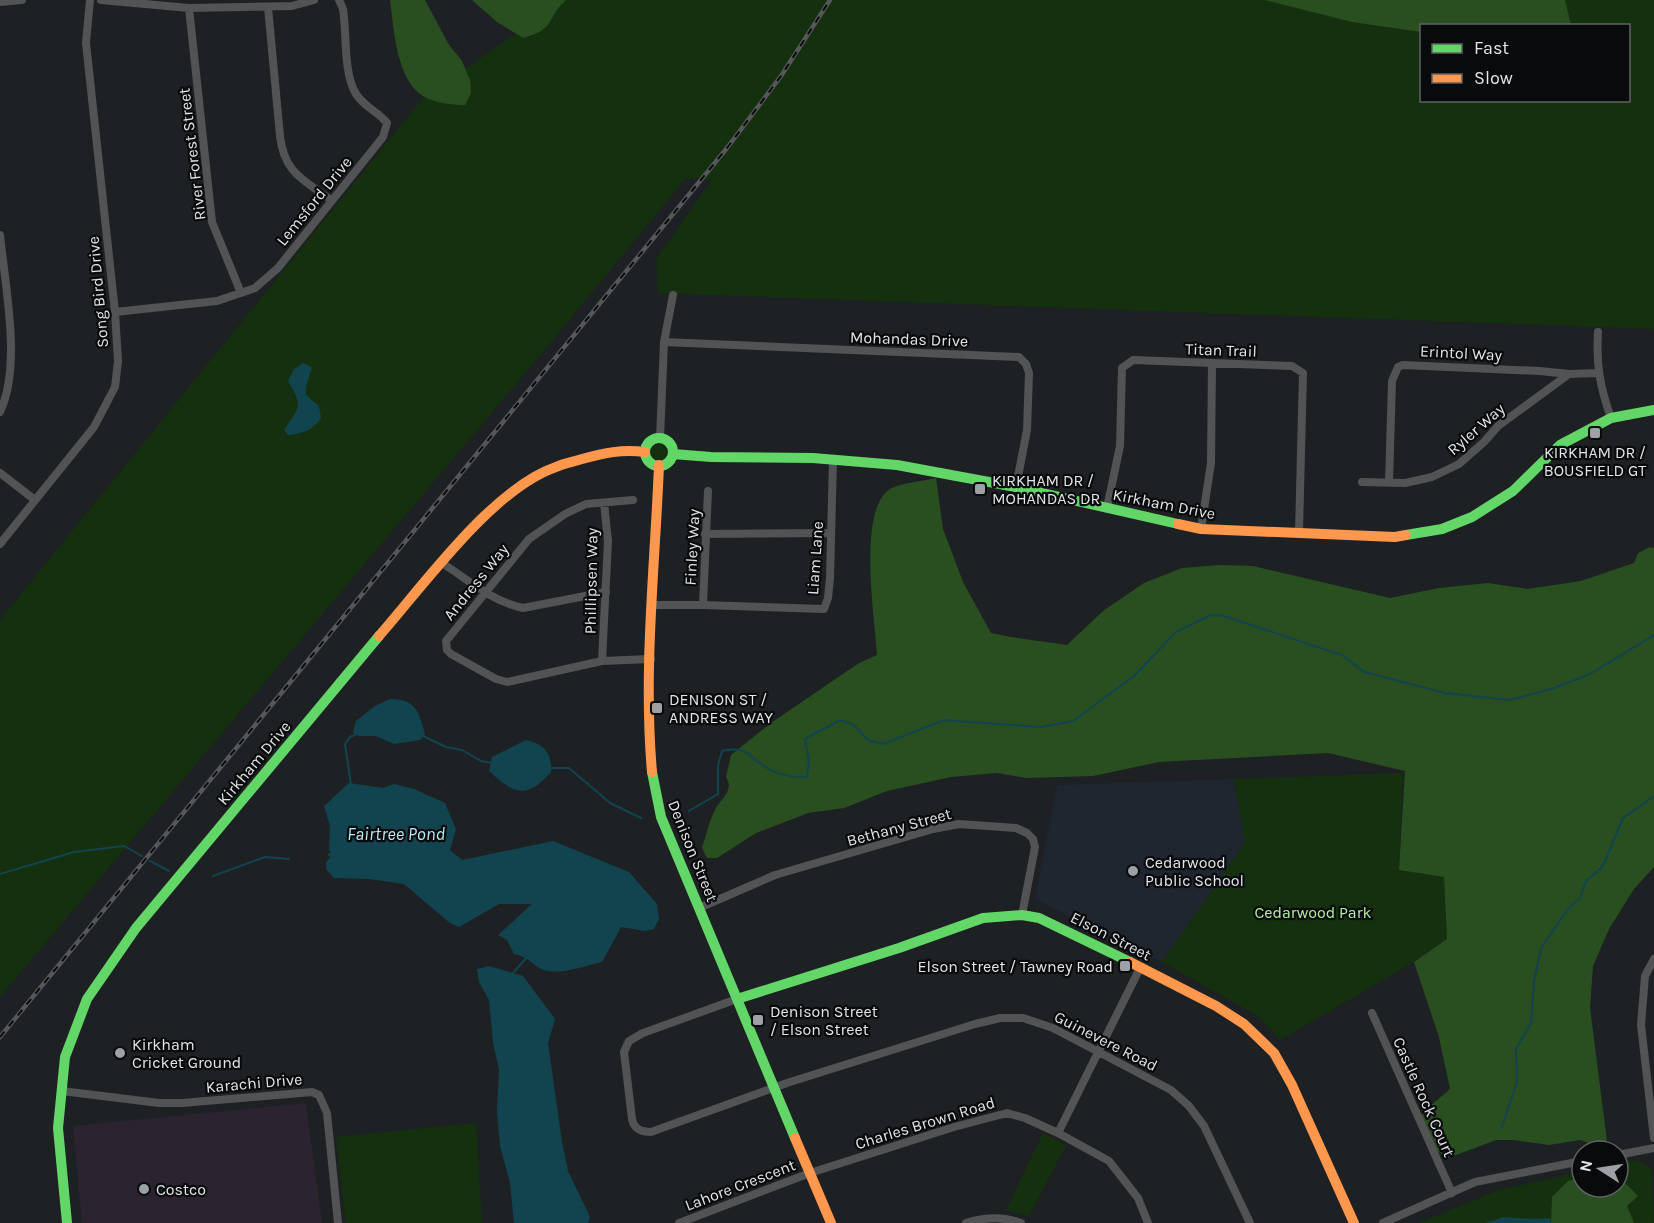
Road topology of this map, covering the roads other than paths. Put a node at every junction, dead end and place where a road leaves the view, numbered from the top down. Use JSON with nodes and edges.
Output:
{"nodes":[{"id":1,"x":22,"y":0,"type":"edge"},
{"id":2,"x":90,"y":0,"type":"edge"},
{"id":3,"x":101,"y":0,"type":"edge"},
{"id":4,"x":314,"y":0,"type":"edge"},
{"id":5,"x":339,"y":0,"type":"edge"},
{"id":6,"x":0,"y":2,"type":"edge"},
{"id":7,"x":268,"y":7,"type":"junction"},
{"id":8,"x":189,"y":8,"type":"junction"},
{"id":9,"x":331,"y":200,"type":"junction"},
{"id":10,"x":0,"y":235,"type":"edge"},
{"id":11,"x":241,"y":293,"type":"junction"},
{"id":12,"x":673,"y":295,"type":"dead end"},
{"id":13,"x":115,"y":312,"type":"junction"},
{"id":14,"x":1598,"y":332,"type":"dead end"},
{"id":15,"x":664,"y":342,"type":"junction"},
{"id":16,"x":1212,"y":363,"type":"junction"},
{"id":17,"x":1598,"y":373,"type":"junction"},
{"id":18,"x":1569,"y":374,"type":"junction"},
{"id":19,"x":1654,"y":410,"type":"edge"},
{"id":20,"x":0,"y":412,"type":"edge"},
{"id":21,"x":1611,"y":418,"type":"junction"},
{"id":22,"x":660,"y":438,"type":"junction"},
{"id":23,"x":645,"y":452,"type":"junction"},
{"id":24,"x":673,"y":454,"type":"junction"},
{"id":25,"x":833,"y":459,"type":"junction"},
{"id":26,"x":659,"y":465,"type":"junction"},
{"id":27,"x":0,"y":473,"type":"edge"},
{"id":28,"x":1362,"y":482,"type":"dead end"},
{"id":29,"x":1389,"y":482,"type":"junction"},
{"id":30,"x":1016,"y":487,"type":"junction"},
{"id":31,"x":708,"y":491,"type":"dead end"},
{"id":32,"x":35,"y":500,"type":"junction"},
{"id":33,"x":633,"y":500,"type":"dead end"},
{"id":34,"x":604,"y":502,"type":"junction"},
{"id":35,"x":1107,"y":508,"type":"junction"},
{"id":36,"x":1201,"y":529,"type":"junction"},
{"id":37,"x":1299,"y":532,"type":"junction"},
{"id":38,"x":831,"y":533,"type":"junction"},
{"id":39,"x":705,"y":534,"type":"junction"},
{"id":40,"x":0,"y":544,"type":"edge"},
{"id":41,"x":442,"y":563,"type":"junction"},
{"id":42,"x":485,"y":591,"type":"junction"},
{"id":43,"x":606,"y":592,"type":"junction"},
{"id":44,"x":653,"y":605,"type":"junction"},
{"id":45,"x":703,"y":605,"type":"junction"},
{"id":46,"x":651,"y":659,"type":"junction"},
{"id":47,"x":602,"y":661,"type":"junction"},
{"id":48,"x":699,"y":908,"type":"junction"},
{"id":49,"x":1022,"y":915,"type":"junction"},
{"id":50,"x":1654,"y":959,"type":"edge"},
{"id":51,"x":1140,"y":968,"type":"junction"},
{"id":52,"x":737,"y":999,"type":"junction"},
{"id":53,"x":1372,"y":1013,"type":"dead end"},
{"id":54,"x":1098,"y":1052,"type":"junction"},
{"id":55,"x":774,"y":1087,"type":"junction"},
{"id":56,"x":62,"y":1091,"type":"junction"},
{"id":57,"x":1058,"y":1133,"type":"junction"},
{"id":58,"x":1654,"y":1138,"type":"edge"},
{"id":59,"x":1654,"y":1148,"type":"edge"},
{"id":60,"x":1630,"y":1153,"type":"edge"},
{"id":61,"x":1570,"y":1163,"type":"edge"},
{"id":62,"x":810,"y":1173,"type":"junction"},
{"id":63,"x":1452,"y":1192,"type":"junction"},
{"id":64,"x":67,"y":1223,"type":"edge"},
{"id":65,"x":338,"y":1223,"type":"edge"},
{"id":66,"x":679,"y":1223,"type":"edge"},
{"id":67,"x":831,"y":1223,"type":"edge"},
{"id":68,"x":966,"y":1223,"type":"edge"},
{"id":69,"x":1021,"y":1223,"type":"edge"},
{"id":70,"x":1148,"y":1223,"type":"edge"},
{"id":71,"x":1250,"y":1223,"type":"edge"},
{"id":72,"x":1354,"y":1223,"type":"edge"},
{"id":73,"x":1383,"y":1223,"type":"edge"}],
"edges":[{"from":1,"to":6,"type":"street"},
{"from":2,"to":13,"type":"street","name":"Song Bird Drive"},
{"from":3,"to":8,"type":"street"},
{"from":4,"to":7,"type":"street"},
{"from":5,"to":9,"type":"street","name":"Lemsford Drive"},
{"from":7,"to":8,"type":"street"},
{"from":7,"to":9,"type":"street"},
{"from":8,"to":11,"type":"street","name":"River Forest Street"},
{"from":9,"to":11,"type":"street","name":"Lemsford Drive"},
{"from":10,"to":20,"type":"street"},
{"from":11,"to":13,"type":"street","name":"Lemsford Drive"},
{"from":12,"to":15,"type":"street"},
{"from":13,"to":32,"type":"street","name":"Song Bird Drive"},
{"from":14,"to":17,"type":"street"},
{"from":15,"to":22,"type":"street"},
{"from":15,"to":30,"type":"street","name":"Mohandas Drive"},
{"from":16,"to":35,"type":"street","name":"Titan Trail"},
{"from":16,"to":36,"type":"street"},
{"from":16,"to":37,"type":"street","name":"Titan Trail"},
{"from":17,"to":18,"type":"street"},
{"from":17,"to":21,"type":"street"},
{"from":18,"to":29,"type":"street","name":"Ryler Way"},
{"from":18,"to":29,"type":"street","name":"Erintol Way"},
{"from":19,"to":21,"type":"street","name":"Kirkham Drive"},
{"from":21,"to":37,"type":"street","name":"Kirkham Drive"},
{"from":22,"to":23,"type":"street"},
{"from":22,"to":24,"type":"street"},
{"from":23,"to":26,"type":"street"},
{"from":23,"to":41,"type":"street","name":"Kirkham Drive"},
{"from":24,"to":25,"type":"street","name":"Kirkham Drive"},
{"from":24,"to":26,"type":"street"},
{"from":25,"to":30,"type":"street","name":"Kirkham Drive"},
{"from":25,"to":38,"type":"street","name":"Liam Lane"},
{"from":26,"to":44,"type":"street","name":"Denison Street"},
{"from":27,"to":32,"type":"street"},
{"from":28,"to":29,"type":"street","name":"Ryler Way"},
{"from":30,"to":35,"type":"street","name":"Kirkham Drive"},
{"from":31,"to":39,"type":"street","name":"Finley Way"},
{"from":32,"to":40,"type":"street","name":"Song Bird Drive"},
{"from":33,"to":34,"type":"street","name":"Andress Way"},
{"from":34,"to":42,"type":"street","name":"Andress Way"},
{"from":34,"to":43,"type":"street","name":"Phillipsen Way"},
{"from":35,"to":36,"type":"street","name":"Kirkham Drive"},
{"from":36,"to":37,"type":"street","name":"Kirkham Drive"},
{"from":38,"to":39,"type":"street"},
{"from":38,"to":45,"type":"street","name":"Liam Lane"},
{"from":39,"to":45,"type":"street","name":"Finley Way"},
{"from":41,"to":42,"type":"street"},
{"from":41,"to":56,"type":"street","name":"Kirkham Drive"},
{"from":42,"to":43,"type":"street"},
{"from":42,"to":47,"type":"street","name":"Andress Way"},
{"from":43,"to":47,"type":"street","name":"Phillipsen Way"},
{"from":44,"to":45,"type":"street"},
{"from":44,"to":46,"type":"street","name":"Denison Street"},
{"from":46,"to":47,"type":"street","name":"Andress Way"},
{"from":46,"to":48,"type":"street","name":"Denison Street"},
{"from":48,"to":49,"type":"street","name":"Bethany Street"},
{"from":48,"to":52,"type":"street","name":"Denison Street"},
{"from":49,"to":51,"type":"street","name":"Elson Street"},
{"from":49,"to":52,"type":"street","name":"Elson Street"},
{"from":50,"to":58,"type":"street"},
{"from":51,"to":54,"type":"street"},
{"from":51,"to":72,"type":"street","name":"Elson Street"},
{"from":52,"to":55,"type":"street","name":"Denison Street"},
{"from":52,"to":55,"type":"street","name":"Guinevere Road"},
{"from":53,"to":63,"type":"street","name":"Castle Rock Court"},
{"from":54,"to":55,"type":"street","name":"Guinevere Road"},
{"from":54,"to":57,"type":"street"},
{"from":54,"to":71,"type":"street","name":"Guinevere Road"},
{"from":55,"to":62,"type":"street","name":"Denison Street"},
{"from":56,"to":64,"type":"street","name":"Kirkham Drive"},
{"from":56,"to":65,"type":"street","name":"Karachi Drive"},
{"from":57,"to":62,"type":"street","name":"Charles Brown Road"},
{"from":57,"to":70,"type":"street","name":"Charles Brown Road"},
{"from":59,"to":60,"type":"street"},
{"from":61,"to":63,"type":"street"},
{"from":62,"to":66,"type":"street","name":"Lahore Crescent"},
{"from":62,"to":67,"type":"street","name":"Denison Street"},
{"from":63,"to":73,"type":"street"},
{"from":68,"to":69,"type":"street"}]}
